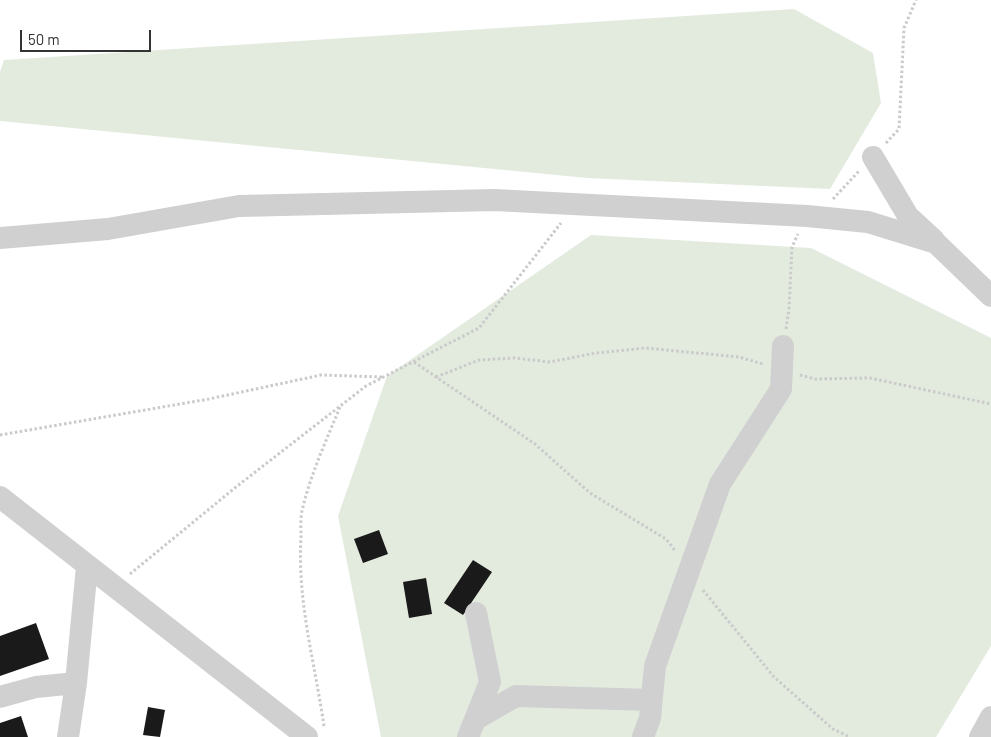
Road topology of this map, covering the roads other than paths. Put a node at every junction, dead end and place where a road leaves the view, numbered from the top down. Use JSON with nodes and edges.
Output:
{"nodes":[{"id":1,"x":873,"y":157,"type":"road end"},
{"id":2,"x":0,"y":238,"type":"edge"},
{"id":3,"x":936,"y":243,"type":"junction"},
{"id":4,"x":991,"y":296,"type":"edge"},
{"id":5,"x":783,"y":346,"type":"road end"},
{"id":6,"x":0,"y":497,"type":"edge"},
{"id":7,"x":87,"y":566,"type":"junction"},
{"id":8,"x":476,"y":613,"type":"dead end"},
{"id":9,"x":76,"y":683,"type":"junction"},
{"id":10,"x":0,"y":697,"type":"edge"},
{"id":11,"x":651,"y":700,"type":"junction"},
{"id":12,"x":991,"y":717,"type":"edge"},
{"id":13,"x":472,"y":728,"type":"edge"},
{"id":14,"x":302,"y":733,"type":"edge"},
{"id":15,"x":68,"y":737,"type":"edge"},
{"id":16,"x":643,"y":737,"type":"edge"},
{"id":17,"x":980,"y":737,"type":"edge"}],
"edges":[{"from":1,"to":3,"type":"street"},
{"from":2,"to":3,"type":"street"},
{"from":3,"to":4,"type":"street"},
{"from":5,"to":11,"type":"street"},
{"from":6,"to":7,"type":"street"},
{"from":7,"to":9,"type":"street"},
{"from":7,"to":14,"type":"street"},
{"from":8,"to":13,"type":"street"},
{"from":9,"to":10,"type":"street"},
{"from":9,"to":15,"type":"street"},
{"from":11,"to":13,"type":"street"},
{"from":11,"to":16,"type":"street"},
{"from":12,"to":17,"type":"street"}]}
